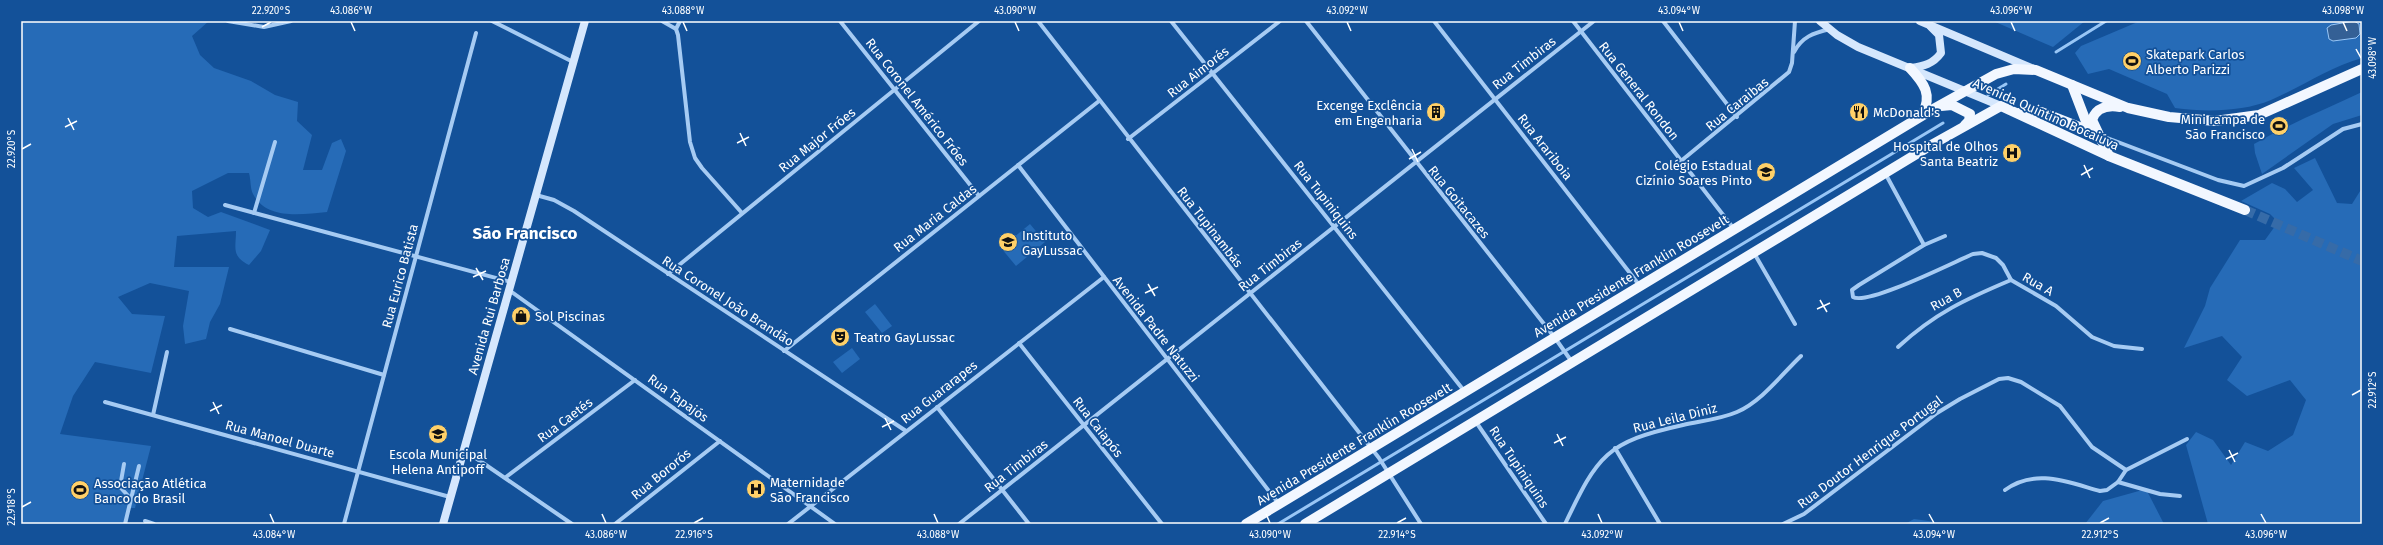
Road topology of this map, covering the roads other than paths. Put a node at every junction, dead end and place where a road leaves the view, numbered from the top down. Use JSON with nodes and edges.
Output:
{"nodes":[{"id":1,"x":228,"y":21,"type":"edge"},
{"id":2,"x":291,"y":21,"type":"edge"},
{"id":3,"x":492,"y":21,"type":"edge"},
{"id":4,"x":585,"y":21,"type":"edge"},
{"id":5,"x":662,"y":21,"type":"edge"},
{"id":6,"x":680,"y":21,"type":"edge"},
{"id":7,"x":840,"y":21,"type":"edge"},
{"id":8,"x":980,"y":21,"type":"edge"},
{"id":9,"x":1038,"y":21,"type":"edge"},
{"id":10,"x":1171,"y":21,"type":"edge"},
{"id":11,"x":1280,"y":21,"type":"edge"},
{"id":12,"x":1306,"y":21,"type":"edge"},
{"id":13,"x":1434,"y":21,"type":"edge"},
{"id":14,"x":1572,"y":21,"type":"edge"},
{"id":15,"x":1594,"y":21,"type":"edge"},
{"id":16,"x":1663,"y":21,"type":"edge"},
{"id":17,"x":1795,"y":21,"type":"edge"},
{"id":18,"x":1820,"y":21,"type":"edge"},
{"id":19,"x":1923,"y":22,"type":"edge"},
{"id":20,"x":676,"y":29,"type":"junction"},
{"id":21,"x":1830,"y":29,"type":"junction"},
{"id":22,"x":1581,"y":31,"type":"junction"},
{"id":23,"x":476,"y":33,"type":"dead end"},
{"id":24,"x":1792,"y":54,"type":"junction"},
{"id":25,"x":573,"y":62,"type":"junction"},
{"id":26,"x":1910,"y":68,"type":"junction"},
{"id":27,"x":2036,"y":70,"type":"junction"},
{"id":28,"x":2362,"y":70,"type":"edge"},
{"id":29,"x":1213,"y":73,"type":"junction"},
{"id":30,"x":2072,"y":85,"type":"junction"},
{"id":31,"x":894,"y":90,"type":"junction"},
{"id":32,"x":1964,"y":91,"type":"junction"},
{"id":33,"x":1495,"y":99,"type":"junction"},
{"id":34,"x":1099,"y":101,"type":"junction"},
{"id":35,"x":2001,"y":106,"type":"junction"},
{"id":36,"x":1935,"y":108,"type":"junction"},
{"id":37,"x":2128,"y":108,"type":"junction"},
{"id":38,"x":2019,"y":113,"type":"junction"},
{"id":39,"x":1921,"y":116,"type":"junction"},
{"id":40,"x":1736,"y":117,"type":"junction"},
{"id":41,"x":2362,"y":124,"type":"edge"},
{"id":42,"x":1963,"y":126,"type":"junction"},
{"id":43,"x":2094,"y":133,"type":"junction"},
{"id":44,"x":1128,"y":139,"type":"junction"},
{"id":45,"x":275,"y":142,"type":"dead end"},
{"id":46,"x":2109,"y":156,"type":"junction"},
{"id":47,"x":1681,"y":161,"type":"junction"},
{"id":48,"x":1415,"y":163,"type":"junction"},
{"id":49,"x":1018,"y":166,"type":"junction"},
{"id":50,"x":1885,"y":173,"type":"junction"},
{"id":51,"x":536,"y":195,"type":"junction"},
{"id":52,"x":979,"y":196,"type":"junction"},
{"id":53,"x":225,"y":206,"type":"dead end"},
{"id":54,"x":2245,"y":210,"type":"tunnel mouth"},
{"id":55,"x":254,"y":213,"type":"junction"},
{"id":56,"x":742,"y":213,"type":"junction"},
{"id":57,"x":1334,"y":227,"type":"junction"},
{"id":58,"x":1734,"y":229,"type":"junction"},
{"id":59,"x":1946,"y":236,"type":"dead end"},
{"id":60,"x":1924,"y":245,"type":"junction"},
{"id":61,"x":1753,"y":253,"type":"junction"},
{"id":62,"x":416,"y":257,"type":"junction"},
{"id":63,"x":668,"y":274,"type":"junction"},
{"id":64,"x":1104,"y":277,"type":"junction"},
{"id":65,"x":2011,"y":280,"type":"junction"},
{"id":66,"x":510,"y":286,"type":"junction"},
{"id":67,"x":1641,"y":286,"type":"junction"},
{"id":68,"x":1250,"y":294,"type":"junction"},
{"id":69,"x":1795,"y":324,"type":"dead end"},
{"id":70,"x":230,"y":329,"type":"dead end"},
{"id":71,"x":1558,"y":342,"type":"junction"},
{"id":72,"x":1019,"y":343,"type":"junction"},
{"id":73,"x":1898,"y":347,"type":"dead end"},
{"id":74,"x":2142,"y":348,"type":"dead end"},
{"id":75,"x":784,"y":351,"type":"junction"},
{"id":76,"x":167,"y":352,"type":"dead end"},
{"id":77,"x":1801,"y":356,"type":"dead end"},
{"id":78,"x":1569,"y":358,"type":"junction"},
{"id":79,"x":1167,"y":359,"type":"junction"},
{"id":80,"x":384,"y":375,"type":"junction"},
{"id":81,"x":635,"y":380,"type":"junction"},
{"id":82,"x":1465,"y":392,"type":"junction"},
{"id":83,"x":105,"y":402,"type":"dead end"},
{"id":84,"x":937,"y":407,"type":"junction"},
{"id":85,"x":153,"y":415,"type":"junction"},
{"id":86,"x":1475,"y":421,"type":"junction"},
{"id":87,"x":1084,"y":425,"type":"junction"},
{"id":88,"x":906,"y":431,"type":"junction"},
{"id":89,"x":2187,"y":439,"type":"dead end"},
{"id":90,"x":720,"y":441,"type":"junction"},
{"id":91,"x":1615,"y":448,"type":"junction"},
{"id":92,"x":1371,"y":449,"type":"junction"},
{"id":93,"x":464,"y":450,"type":"junction"},
{"id":94,"x":124,"y":464,"type":"dead end"},
{"id":95,"x":140,"y":466,"type":"dead end"},
{"id":96,"x":1387,"y":470,"type":"junction"},
{"id":97,"x":2126,"y":470,"type":"junction"},
{"id":98,"x":358,"y":471,"type":"junction"},
{"id":99,"x":506,"y":477,"type":"junction"},
{"id":100,"x":2118,"y":482,"type":"junction"},
{"id":101,"x":1002,"y":490,"type":"junction"},
{"id":102,"x":2005,"y":490,"type":"dead end"},
{"id":103,"x":2180,"y":496,"type":"dead end"},
{"id":104,"x":450,"y":497,"type":"junction"},
{"id":105,"x":131,"y":500,"type":"junction"},
{"id":106,"x":1280,"y":504,"type":"junction"},
{"id":107,"x":811,"y":506,"type":"junction"},
{"id":108,"x":145,"y":521,"type":"dead end"},
{"id":109,"x":126,"y":524,"type":"edge"},
{"id":110,"x":154,"y":524,"type":"edge"},
{"id":111,"x":344,"y":524,"type":"edge"},
{"id":112,"x":443,"y":524,"type":"edge"},
{"id":113,"x":572,"y":524,"type":"edge"},
{"id":114,"x":615,"y":524,"type":"edge"},
{"id":115,"x":788,"y":524,"type":"edge"},
{"id":116,"x":835,"y":524,"type":"edge"},
{"id":117,"x":959,"y":524,"type":"edge"},
{"id":118,"x":1029,"y":524,"type":"edge"},
{"id":119,"x":1162,"y":524,"type":"edge"},
{"id":120,"x":1246,"y":524,"type":"edge"},
{"id":121,"x":1306,"y":524,"type":"edge"},
{"id":122,"x":1421,"y":524,"type":"edge"},
{"id":123,"x":1546,"y":524,"type":"edge"},
{"id":124,"x":1565,"y":524,"type":"edge"},
{"id":125,"x":1660,"y":524,"type":"edge"},
{"id":126,"x":1783,"y":524,"type":"edge"}],
"edges":[{"from":1,"to":2,"type":"street"},
{"from":3,"to":25,"type":"street"},
{"from":4,"to":25,"type":"main road","name":"Avenida Rui Barbosa"},
{"from":5,"to":20,"type":"street"},
{"from":6,"to":20,"type":"street"},
{"from":7,"to":31,"type":"street","name":"Rua Coronel Américo Fróes"},
{"from":8,"to":31,"type":"street","name":"Rua Major Fróes"},
{"from":9,"to":34,"type":"street","name":"Rua Tupinambás"},
{"from":10,"to":29,"type":"street","name":"Rua Tupiniquins"},
{"from":11,"to":29,"type":"street","name":"Rua Aimorés"},
{"from":12,"to":48,"type":"street","name":"Rua Goitacazes"},
{"from":13,"to":33,"type":"street","name":"Rua Arariboia"},
{"from":14,"to":22,"type":"street","name":"Rua General Rondon"},
{"from":15,"to":22,"type":"street","name":"Rua Timbiras"},
{"from":16,"to":40,"type":"street"},
{"from":17,"to":24,"type":"street","name":"Rua Caraibas"},
{"from":18,"to":21,"type":"main road","name":"Avenida Quintino Bocaiúva"},
{"from":19,"to":26,"type":"main road"},
{"from":19,"to":27,"type":"main road"},
{"from":20,"to":56,"type":"street"},
{"from":21,"to":24,"type":"street","name":"Rua Caraibas"},
{"from":21,"to":26,"type":"main road","name":"Avenida Quintino Bocaiúva"},
{"from":22,"to":33,"type":"street","name":"Rua Timbiras"},
{"from":22,"to":47,"type":"street","name":"Rua General Rondon"},
{"from":23,"to":62,"type":"street","name":"Rua Eurico Batista"},
{"from":24,"to":40,"type":"street","name":"Rua Caraibas"},
{"from":25,"to":51,"type":"main road","name":"Avenida Rui Barbosa"},
{"from":26,"to":32,"type":"main road","name":"Avenida Quintino Bocaiúva"},
{"from":26,"to":39,"type":"main road"},
{"from":27,"to":30,"type":"main road"},
{"from":27,"to":32,"type":"main road","name":"Avenida Presidente Franklin Roosevelt"},
{"from":28,"to":37,"type":"main road"},
{"from":29,"to":44,"type":"street","name":"Rua Aimorés"},
{"from":29,"to":57,"type":"street","name":"Rua Tupiniquins"},
{"from":30,"to":37,"type":"main road"},
{"from":30,"to":43,"type":"main road"},
{"from":31,"to":52,"type":"street","name":"Rua Coronel Américo Fróes"},
{"from":31,"to":56,"type":"street","name":"Rua Major Fróes"},
{"from":32,"to":35,"type":"main road","name":"Avenida Quintino Bocaiúva"},
{"from":32,"to":36,"type":"main road","name":"Avenida Presidente Franklin Roosevelt"},
{"from":33,"to":48,"type":"street","name":"Rua Timbiras"},
{"from":33,"to":67,"type":"street","name":"Rua Arariboia"},
{"from":34,"to":44,"type":"street","name":"Rua Tupinambás"},
{"from":34,"to":49,"type":"street","name":"Rua Maria Caldas"},
{"from":35,"to":38,"type":"main road","name":"Avenida Quintino Bocaiúva"},
{"from":35,"to":42,"type":"main road"},
{"from":36,"to":39,"type":"main road","name":"Avenida Presidente Franklin Roosevelt"},
{"from":36,"to":42,"type":"main road"},
{"from":37,"to":43,"type":"main road"},
{"from":38,"to":43,"type":"main road"},
{"from":38,"to":46,"type":"main road","name":"Avenida Quintino Bocaiúva"},
{"from":39,"to":58,"type":"main road","name":"Avenida Presidente Franklin Roosevelt"},
{"from":40,"to":47,"type":"street","name":"Rua Caraibas"},
{"from":41,"to":43,"type":"street"},
{"from":42,"to":50,"type":"main road"},
{"from":43,"to":46,"type":"main road"},
{"from":44,"to":68,"type":"street","name":"Rua Tupinambás"},
{"from":45,"to":55,"type":"street"},
{"from":46,"to":54,"type":"main road","name":"Avenida Quintino Bocaiúva"},
{"from":47,"to":58,"type":"street","name":"Rua General Rondon"},
{"from":48,"to":57,"type":"street","name":"Rua Timbiras"},
{"from":48,"to":71,"type":"street","name":"Rua Goitacazes"},
{"from":49,"to":52,"type":"street","name":"Rua Maria Caldas"},
{"from":49,"to":64,"type":"street","name":"Avenida Padre Natuzzi"},
{"from":50,"to":60,"type":"street"},
{"from":50,"to":61,"type":"main road"},
{"from":51,"to":63,"type":"street","name":"Rua Coronel João Brandão"},
{"from":51,"to":66,"type":"main road","name":"Avenida Rui Barbosa"},
{"from":52,"to":75,"type":"street","name":"Rua Maria Caldas"},
{"from":53,"to":55,"type":"street"},
{"from":55,"to":62,"type":"street"},
{"from":56,"to":63,"type":"street","name":"Rua Major Fróes"},
{"from":57,"to":68,"type":"street","name":"Rua Timbiras"},
{"from":57,"to":82,"type":"street","name":"Rua Tupiniquins"},
{"from":58,"to":67,"type":"main road","name":"Avenida Presidente Franklin Roosevelt"},
{"from":59,"to":60,"type":"street"},
{"from":60,"to":65,"type":"street","name":"Rua A"},
{"from":61,"to":69,"type":"street"},
{"from":61,"to":78,"type":"main road"},
{"from":62,"to":66,"type":"street"},
{"from":62,"to":80,"type":"street","name":"Rua Eurico Batista"},
{"from":63,"to":75,"type":"street","name":"Rua Coronel João Brandão"},
{"from":64,"to":72,"type":"street","name":"Rua Guararapes"},
{"from":64,"to":79,"type":"street","name":"Avenida Padre Natuzzi"},
{"from":65,"to":73,"type":"street","name":"Rua B"},
{"from":65,"to":74,"type":"street","name":"Rua A"},
{"from":66,"to":81,"type":"street","name":"Rua Tapajós"},
{"from":66,"to":93,"type":"main road","name":"Avenida Rui Barbosa"},
{"from":67,"to":71,"type":"main road","name":"Avenida Presidente Franklin Roosevelt"},
{"from":68,"to":79,"type":"street","name":"Rua Timbiras"},
{"from":68,"to":92,"type":"street","name":"Rua Tupinambás"},
{"from":70,"to":80,"type":"street"},
{"from":71,"to":78,"type":"street","name":"Rua Goitacazes"},
{"from":71,"to":82,"type":"main road","name":"Avenida Presidente Franklin Roosevelt"},
{"from":72,"to":84,"type":"street","name":"Rua Guararapes"},
{"from":72,"to":87,"type":"street","name":"Rua Caiapós"},
{"from":75,"to":88,"type":"street","name":"Rua Coronel João Brandão"},
{"from":76,"to":85,"type":"street"},
{"from":77,"to":91,"type":"street","name":"Rua Leila Diniz"},
{"from":78,"to":86,"type":"main road"},
{"from":79,"to":87,"type":"street","name":"Rua Timbiras"},
{"from":79,"to":106,"type":"street","name":"Avenida Padre Natuzzi"},
{"from":80,"to":98,"type":"street","name":"Rua Eurico Batista"},
{"from":81,"to":90,"type":"street","name":"Rua Tapajós"},
{"from":81,"to":99,"type":"street","name":"Rua Caetés"},
{"from":82,"to":92,"type":"main road","name":"Avenida Presidente Franklin Roosevelt"},
{"from":83,"to":85,"type":"street","name":"Rua Manoel Duarte"},
{"from":84,"to":88,"type":"street","name":"Rua Guararapes"},
{"from":84,"to":101,"type":"street"},
{"from":85,"to":98,"type":"street","name":"Rua Manoel Duarte"},
{"from":86,"to":96,"type":"main road"},
{"from":86,"to":123,"type":"street","name":"Rua Tupiniquins"},
{"from":87,"to":101,"type":"street","name":"Rua Timbiras"},
{"from":87,"to":119,"type":"street","name":"Rua Caiapós"},
{"from":88,"to":107,"type":"street","name":"Rua Guararapes"},
{"from":89,"to":97,"type":"street"},
{"from":90,"to":107,"type":"street","name":"Rua Tapajós"},
{"from":90,"to":114,"type":"street","name":"Rua Bororós"},
{"from":91,"to":124,"type":"street","name":"Rua Leila Diniz"},
{"from":91,"to":125,"type":"street"},
{"from":92,"to":96,"type":"street","name":"Rua Tupinambás"},
{"from":92,"to":106,"type":"main road","name":"Avenida Presidente Franklin Roosevelt"},
{"from":93,"to":99,"type":"street"},
{"from":93,"to":104,"type":"main road","name":"Avenida Rui Barbosa"},
{"from":94,"to":105,"type":"street"},
{"from":95,"to":105,"type":"street"},
{"from":96,"to":121,"type":"main road"},
{"from":96,"to":122,"type":"street","name":"Rua Tupinambás"},
{"from":97,"to":100,"type":"street"},
{"from":97,"to":126,"type":"street","name":"Rua Doutor Henrique Portugal"},
{"from":98,"to":104,"type":"street","name":"Rua Manoel Duarte"},
{"from":98,"to":111,"type":"street","name":"Rua Eurico Batista"},
{"from":99,"to":113,"type":"street"},
{"from":100,"to":102,"type":"street"},
{"from":100,"to":103,"type":"street"},
{"from":101,"to":117,"type":"street","name":"Rua Timbiras"},
{"from":101,"to":118,"type":"street"},
{"from":104,"to":112,"type":"main road","name":"Avenida Rui Barbosa"},
{"from":105,"to":109,"type":"street"},
{"from":106,"to":120,"type":"main road","name":"Avenida Presidente Franklin Roosevelt"},
{"from":107,"to":115,"type":"street","name":"Rua Guararapes"},
{"from":107,"to":116,"type":"street","name":"Rua Tapajós"},
{"from":108,"to":110,"type":"street"}]}
